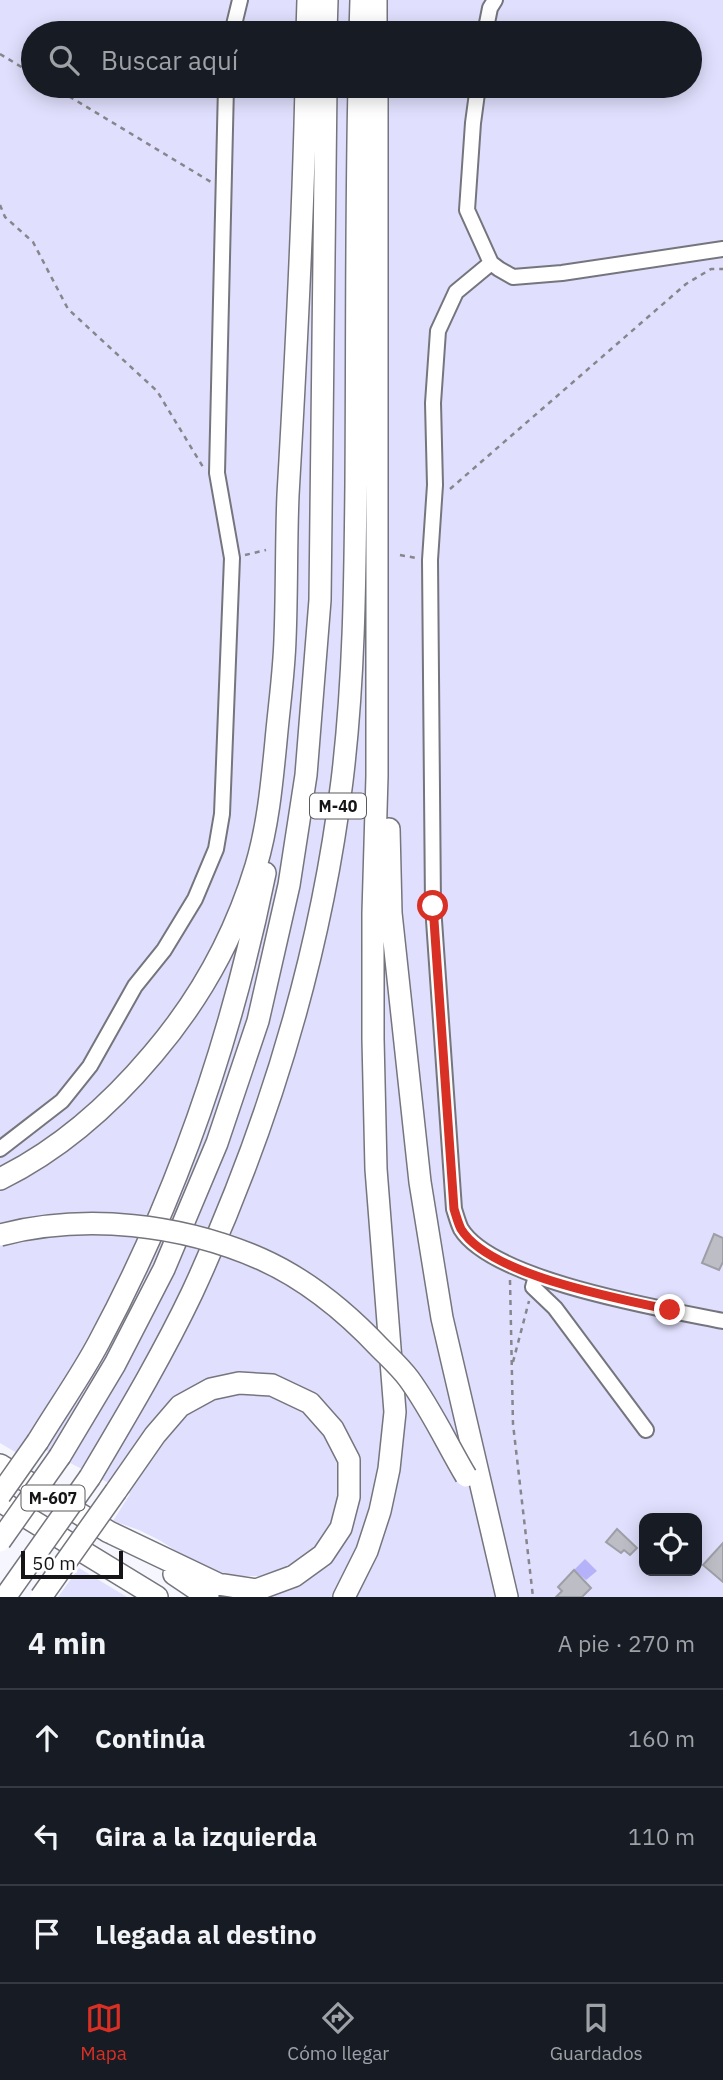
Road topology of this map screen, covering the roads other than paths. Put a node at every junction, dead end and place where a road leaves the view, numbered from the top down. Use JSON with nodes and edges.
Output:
{"nodes":[{"id":1,"x":240,"y":0,"type":"edge"},
{"id":2,"x":308,"y":0,"type":"edge"},
{"id":3,"x":327,"y":0,"type":"edge"},
{"id":4,"x":361,"y":0,"type":"edge"},
{"id":5,"x":376,"y":0,"type":"edge"},
{"id":6,"x":495,"y":0,"type":"edge"},
{"id":7,"x":235,"y":21,"type":"edge"},
{"id":8,"x":307,"y":21,"type":"edge"},
{"id":9,"x":326,"y":21,"type":"edge"},
{"id":10,"x":360,"y":21,"type":"edge"},
{"id":11,"x":376,"y":21,"type":"edge"},
{"id":12,"x":487,"y":21,"type":"edge"},
{"id":13,"x":226,"y":98,"type":"edge"},
{"id":14,"x":306,"y":98,"type":"edge"},
{"id":15,"x":326,"y":98,"type":"edge"},
{"id":16,"x":359,"y":98,"type":"edge"},
{"id":17,"x":377,"y":98,"type":"edge"},
{"id":18,"x":476,"y":98,"type":"edge"},
{"id":19,"x":723,"y":248,"type":"edge"},
{"id":20,"x":491,"y":263,"type":"junction"},
{"id":21,"x":376,"y":306,"type":"junction"},
{"id":22,"x":294,"y":411,"type":"junction"},
{"id":23,"x":0,"y":1149,"type":"edge"},
{"id":24,"x":0,"y":1179,"type":"edge"},
{"id":25,"x":0,"y":1235,"type":"edge"},
{"id":26,"x":534,"y":1281,"type":"junction"},
{"id":27,"x":723,"y":1321,"type":"edge"},
{"id":28,"x":646,"y":1430,"type":"dead end"},
{"id":29,"x":0,"y":1465,"type":"edge"},
{"id":30,"x":0,"y":1495,"type":"edge"},
{"id":31,"x":0,"y":1501,"type":"edge"},
{"id":32,"x":107,"y":1531,"type":"junction"},
{"id":33,"x":0,"y":1541,"type":"edge"},
{"id":34,"x":506,"y":1592,"type":"edge"},
{"id":35,"x":6,"y":1595,"type":"edge"},
{"id":36,"x":41,"y":1597,"type":"edge"},
{"id":37,"x":157,"y":1597,"type":"edge"},
{"id":38,"x":208,"y":1597,"type":"edge"},
{"id":39,"x":344,"y":1597,"type":"edge"}],
"edges":[{"from":1,"to":7,"type":"street"},
{"from":2,"to":8,"type":"highway"},
{"from":3,"to":9,"type":"highway"},
{"from":4,"to":10,"type":"highway"},
{"from":5,"to":11,"type":"highway"},
{"from":6,"to":12,"type":"street"},
{"from":13,"to":23,"type":"street"},
{"from":14,"to":22,"type":"highway"},
{"from":15,"to":33,"type":"highway","number":"M-40","bridge":true},
{"from":16,"to":35,"type":"highway","number":"M-40","bridge":true},
{"from":17,"to":21,"type":"highway"},
{"from":18,"to":20,"type":"street"},
{"from":19,"to":20,"type":"street"},
{"from":20,"to":26,"type":"street"},
{"from":21,"to":34,"type":"highway"},
{"from":21,"to":39,"type":"highway"},
{"from":22,"to":24,"type":"highway"},
{"from":22,"to":30,"type":"highway","bridge":true},
{"from":25,"to":34,"type":"highway","bridge":true},
{"from":26,"to":27,"type":"street"},
{"from":26,"to":28,"type":"street"},
{"from":29,"to":32,"type":"highway","number":"M-607"},
{"from":31,"to":37,"type":"highway","number":"M-607"},
{"from":32,"to":36,"type":"highway","bridge":true},
{"from":32,"to":38,"type":"highway","number":"M-607"}]}
